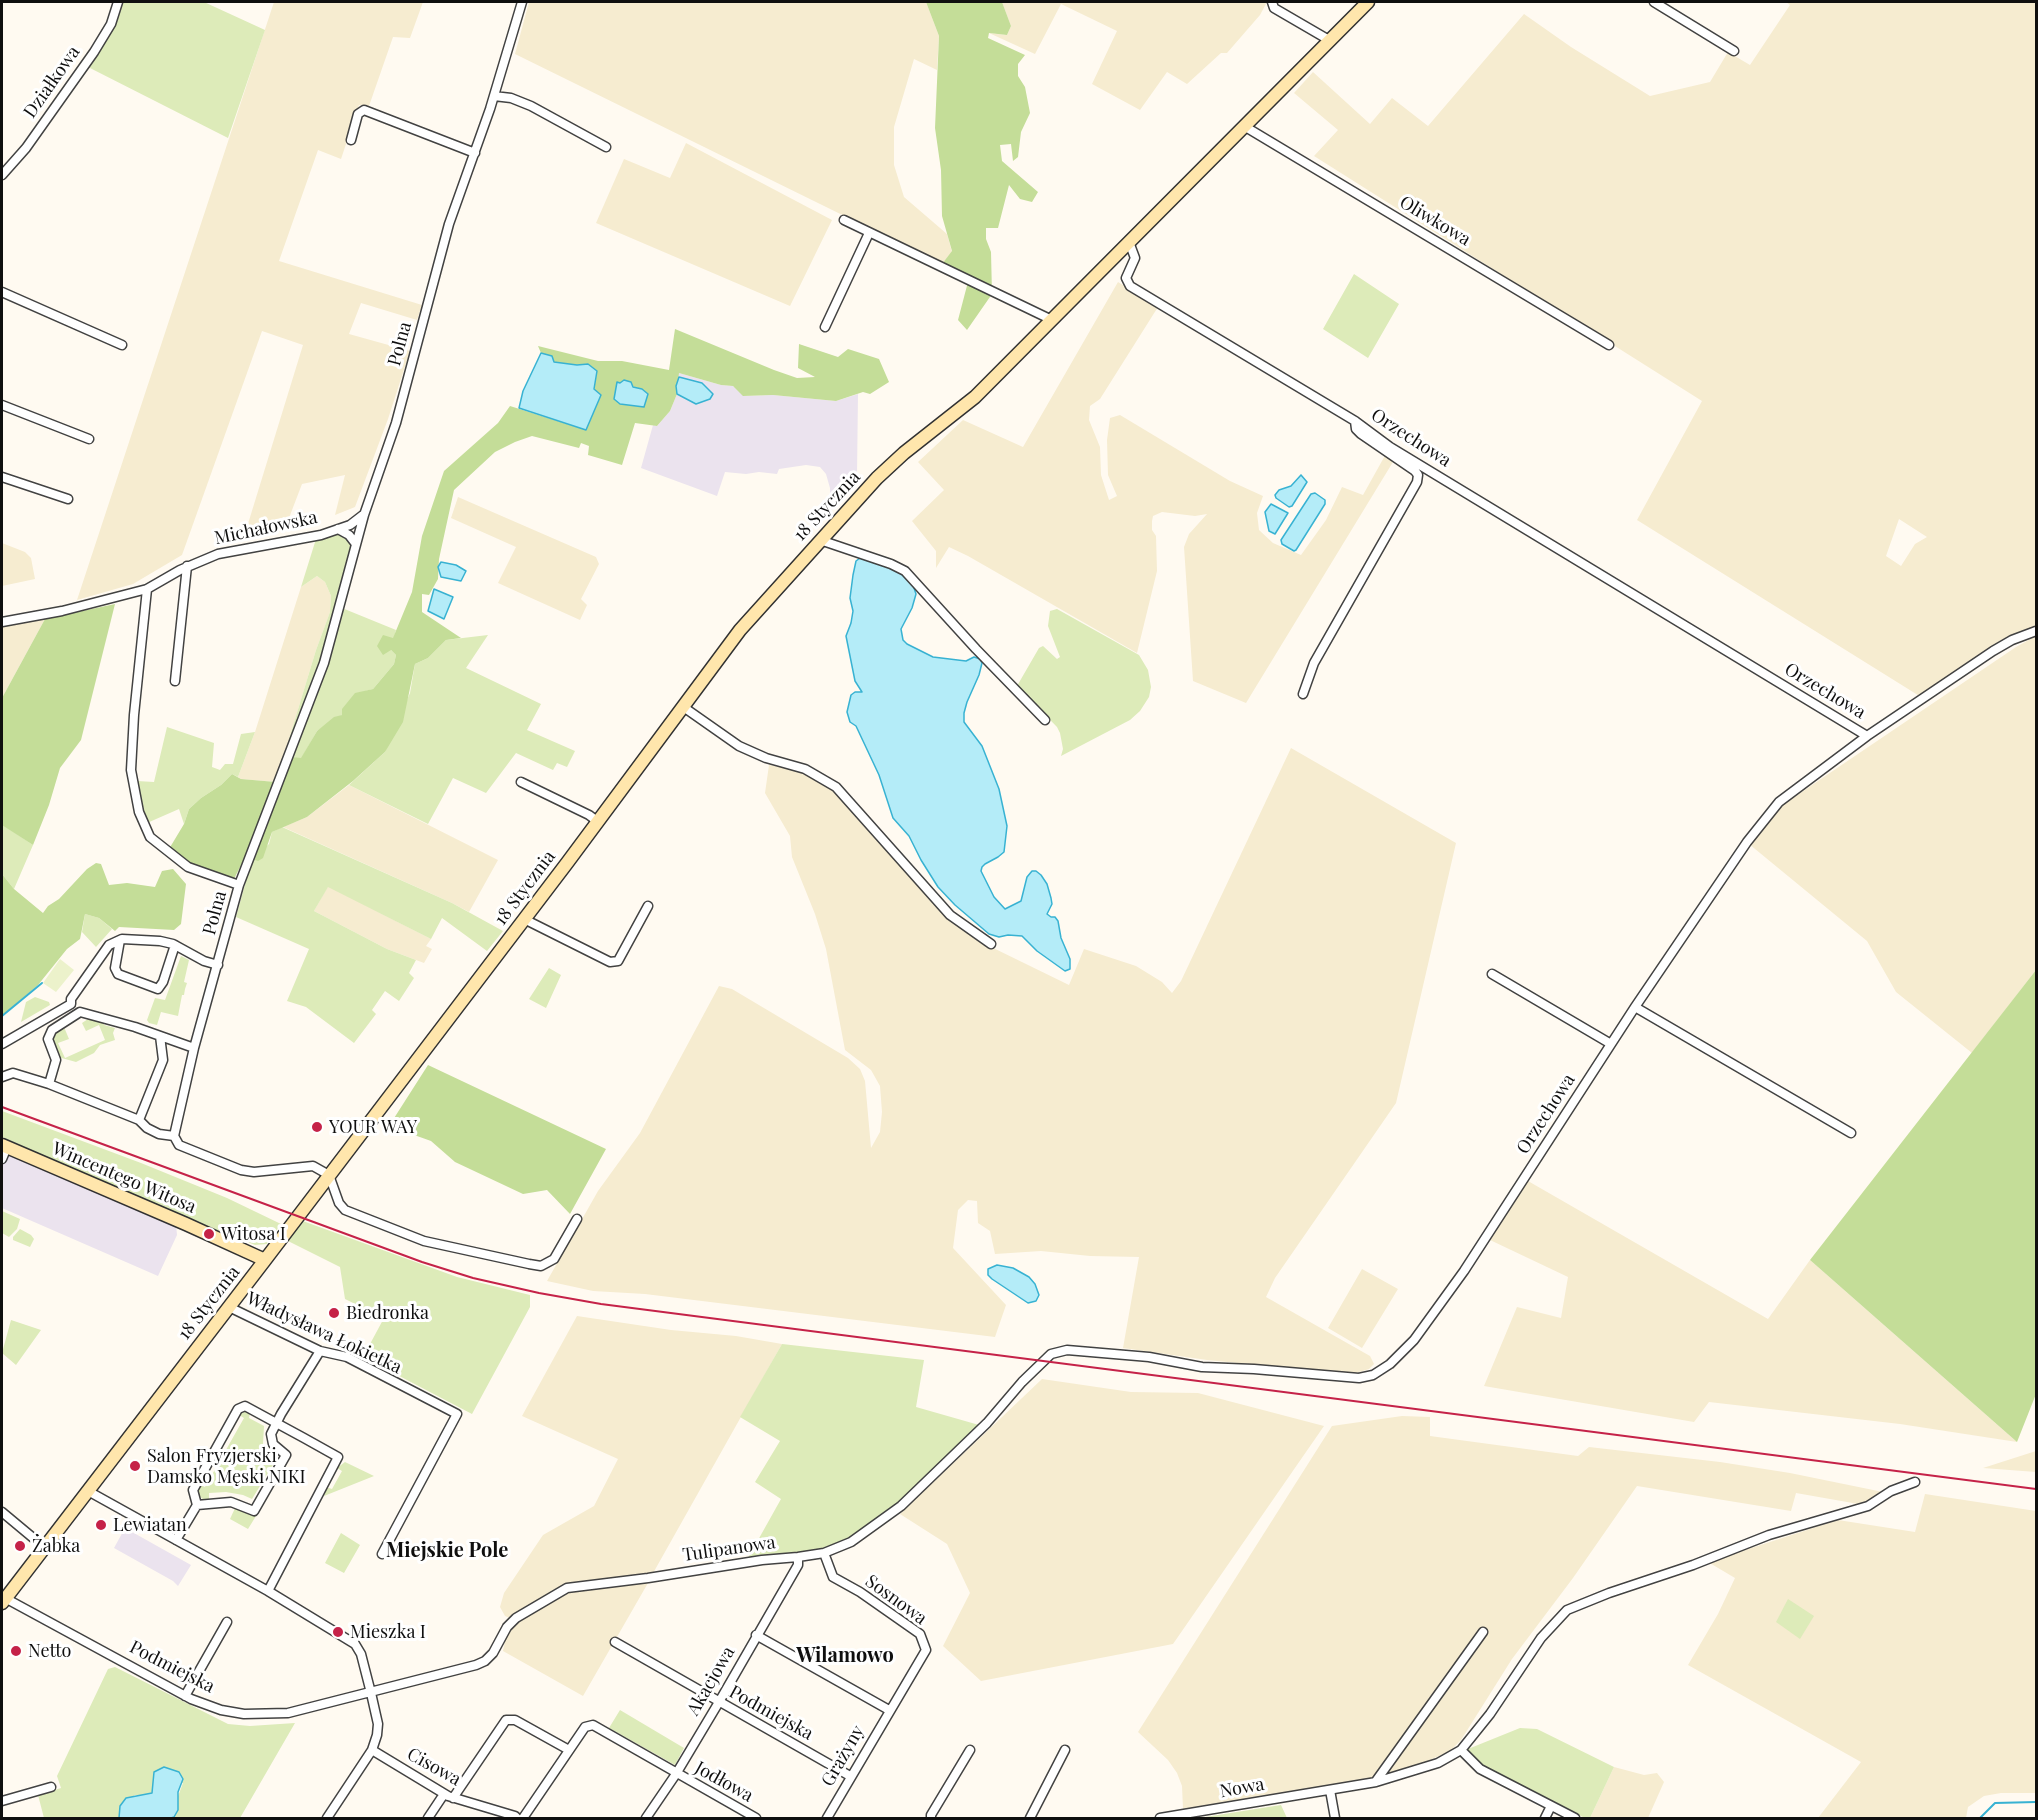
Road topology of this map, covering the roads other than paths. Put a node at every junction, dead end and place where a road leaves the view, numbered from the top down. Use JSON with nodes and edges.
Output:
{"nodes":[{"id":1,"x":118,"y":2,"type":"edge"},
{"id":2,"x":522,"y":2,"type":"edge"},
{"id":3,"x":1272,"y":2,"type":"edge"},
{"id":4,"x":1368,"y":2,"type":"edge"},
{"id":5,"x":1654,"y":2,"type":"edge"},
{"id":6,"x":1329,"y":40,"type":"junction"},
{"id":7,"x":1734,"y":51,"type":"dead end"},
{"id":8,"x":494,"y":96,"type":"junction"},
{"id":9,"x":1244,"y":126,"type":"junction"},
{"id":10,"x":351,"y":140,"type":"dead end"},
{"id":11,"x":606,"y":147,"type":"dead end"},
{"id":12,"x":474,"y":153,"type":"junction"},
{"id":13,"x":2,"y":175,"type":"edge"},
{"id":14,"x":844,"y":220,"type":"dead end"},
{"id":15,"x":869,"y":233,"type":"junction"},
{"id":16,"x":1129,"y":242,"type":"junction"},
{"id":17,"x":2,"y":292,"type":"edge"},
{"id":18,"x":1052,"y":320,"type":"junction"},
{"id":19,"x":825,"y":327,"type":"dead end"},
{"id":20,"x":122,"y":345,"type":"dead end"},
{"id":21,"x":1608,"y":345,"type":"dead end"},
{"id":22,"x":2,"y":405,"type":"edge"},
{"id":23,"x":1355,"y":420,"type":"junction"},
{"id":24,"x":89,"y":439,"type":"dead end"},
{"id":25,"x":2,"y":477,"type":"edge"},
{"id":26,"x":68,"y":499,"type":"dead end"},
{"id":27,"x":364,"y":515,"type":"junction"},
{"id":28,"x":338,"y":529,"type":"junction"},
{"id":29,"x":820,"y":540,"type":"junction"},
{"id":30,"x":356,"y":544,"type":"junction"},
{"id":31,"x":187,"y":566,"type":"junction"},
{"id":32,"x":147,"y":589,"type":"junction"},
{"id":33,"x":2,"y":622,"type":"edge"},
{"id":34,"x":2037,"y":632,"type":"edge"},
{"id":35,"x":175,"y":681,"type":"dead end"},
{"id":36,"x":1303,"y":694,"type":"dead end"},
{"id":37,"x":682,"y":706,"type":"junction"},
{"id":38,"x":1045,"y":720,"type":"dead end"},
{"id":39,"x":1867,"y":736,"type":"junction"},
{"id":40,"x":521,"y":782,"type":"dead end"},
{"id":41,"x":597,"y":821,"type":"junction"},
{"id":42,"x":239,"y":885,"type":"junction"},
{"id":43,"x":648,"y":906,"type":"dead end"},
{"id":44,"x":524,"y":919,"type":"junction"},
{"id":45,"x":120,"y":940,"type":"junction"},
{"id":46,"x":991,"y":944,"type":"dead end"},
{"id":47,"x":175,"y":945,"type":"junction"},
{"id":48,"x":118,"y":950,"type":"junction"},
{"id":49,"x":104,"y":951,"type":"junction"},
{"id":50,"x":218,"y":965,"type":"junction"},
{"id":51,"x":1492,"y":974,"type":"dead end"},
{"id":52,"x":1635,"y":1007,"type":"junction"},
{"id":53,"x":160,"y":1036,"type":"junction"},
{"id":54,"x":2,"y":1044,"type":"edge"},
{"id":55,"x":1611,"y":1044,"type":"junction"},
{"id":56,"x":194,"y":1048,"type":"junction"},
{"id":57,"x":2,"y":1077,"type":"edge"},
{"id":58,"x":49,"y":1084,"type":"junction"},
{"id":59,"x":139,"y":1120,"type":"junction"},
{"id":60,"x":1851,"y":1133,"type":"dead end"},
{"id":61,"x":174,"y":1136,"type":"junction"},
{"id":62,"x":3,"y":1150,"type":"edge"},
{"id":63,"x":329,"y":1175,"type":"junction"},
{"id":64,"x":577,"y":1219,"type":"dead end"},
{"id":65,"x":266,"y":1260,"type":"junction"},
{"id":66,"x":229,"y":1307,"type":"junction"},
{"id":67,"x":320,"y":1350,"type":"junction"},
{"id":68,"x":1051,"y":1354,"type":"joint"},
{"id":69,"x":276,"y":1424,"type":"junction"},
{"id":70,"x":1915,"y":1482,"type":"dead end"},
{"id":71,"x":88,"y":1491,"type":"junction"},
{"id":72,"x":197,"y":1505,"type":"junction"},
{"id":73,"x":2,"y":1512,"type":"edge"},
{"id":74,"x":176,"y":1540,"type":"junction"},
{"id":75,"x":44,"y":1547,"type":"junction"},
{"id":76,"x":824,"y":1552,"type":"junction"},
{"id":77,"x":382,"y":1554,"type":"dead end"},
{"id":78,"x":798,"y":1557,"type":"junction"},
{"id":79,"x":268,"y":1591,"type":"junction"},
{"id":80,"x":3,"y":1601,"type":"edge"},
{"id":81,"x":227,"y":1622,"type":"dead end"},
{"id":82,"x":1483,"y":1632,"type":"dead end"},
{"id":83,"x":756,"y":1635,"type":"junction"},
{"id":84,"x":615,"y":1642,"type":"dead end"},
{"id":85,"x":371,"y":1693,"type":"junction"},
{"id":86,"x":185,"y":1696,"type":"junction"},
{"id":87,"x":719,"y":1702,"type":"junction"},
{"id":88,"x":889,"y":1710,"type":"junction"},
{"id":89,"x":372,"y":1750,"type":"junction"},
{"id":90,"x":569,"y":1750,"type":"junction"},
{"id":91,"x":970,"y":1750,"type":"dead end"},
{"id":92,"x":1065,"y":1750,"type":"dead end"},
{"id":93,"x":1461,"y":1750,"type":"junction"},
{"id":94,"x":676,"y":1774,"type":"junction"},
{"id":95,"x":850,"y":1776,"type":"junction"},
{"id":96,"x":1376,"y":1782,"type":"junction"},
{"id":97,"x":51,"y":1787,"type":"dead end"},
{"id":98,"x":1330,"y":1790,"type":"junction"},
{"id":99,"x":449,"y":1796,"type":"junction"},
{"id":100,"x":2,"y":1801,"type":"edge"},
{"id":101,"x":1551,"y":1806,"type":"junction"},
{"id":102,"x":1211,"y":1814,"type":"edge"},
{"id":103,"x":327,"y":1818,"type":"edge"},
{"id":104,"x":428,"y":1818,"type":"edge"},
{"id":105,"x":517,"y":1818,"type":"edge"},
{"id":106,"x":523,"y":1818,"type":"edge"},
{"id":107,"x":646,"y":1818,"type":"edge"},
{"id":108,"x":756,"y":1818,"type":"edge"},
{"id":109,"x":827,"y":1818,"type":"edge"},
{"id":110,"x":931,"y":1818,"type":"edge"},
{"id":111,"x":1030,"y":1818,"type":"edge"},
{"id":112,"x":1160,"y":1818,"type":"edge"},
{"id":113,"x":1335,"y":1818,"type":"edge"},
{"id":114,"x":1545,"y":1818,"type":"edge"},
{"id":115,"x":1575,"y":1818,"type":"edge"}],
"edges":[{"from":1,"to":13,"type":"street","name":"Działkowa"},
{"from":2,"to":8,"type":"street","name":"Polna"},
{"from":3,"to":6,"type":"street"},
{"from":4,"to":6,"type":"street","name":"18 Stycznia"},
{"from":5,"to":7,"type":"street"},
{"from":6,"to":9,"type":"street","name":"18 Stycznia"},
{"from":8,"to":11,"type":"street"},
{"from":8,"to":12,"type":"street","name":"Polna"},
{"from":9,"to":16,"type":"street","name":"18 Stycznia"},
{"from":9,"to":21,"type":"street","name":"Oliwkowa"},
{"from":10,"to":12,"type":"street"},
{"from":12,"to":27,"type":"street","name":"Polna"},
{"from":14,"to":15,"type":"street"},
{"from":15,"to":18,"type":"street"},
{"from":15,"to":19,"type":"street"},
{"from":16,"to":18,"type":"street","name":"18 Stycznia"},
{"from":16,"to":23,"type":"street","name":"Orzechowa"},
{"from":17,"to":20,"type":"street"},
{"from":18,"to":29,"type":"street","name":"18 Stycznia"},
{"from":22,"to":24,"type":"street"},
{"from":23,"to":36,"type":"street"},
{"from":23,"to":39,"type":"street","name":"Orzechowa"},
{"from":25,"to":26,"type":"street"},
{"from":27,"to":28,"type":"street","name":"Michałowska"},
{"from":27,"to":30,"type":"street","name":"Polna"},
{"from":28,"to":30,"type":"street"},
{"from":28,"to":31,"type":"street","name":"Michałowska"},
{"from":29,"to":37,"type":"street","name":"18 Stycznia"},
{"from":29,"to":38,"type":"street"},
{"from":30,"to":42,"type":"street","name":"Polna"},
{"from":31,"to":32,"type":"street","name":"Michałowska"},
{"from":31,"to":35,"type":"street"},
{"from":32,"to":33,"type":"street","name":"Michałowska"},
{"from":32,"to":42,"type":"street"},
{"from":34,"to":39,"type":"street"},
{"from":37,"to":41,"type":"street","name":"18 Stycznia"},
{"from":37,"to":46,"type":"street"},
{"from":39,"to":52,"type":"street","name":"Orzechowa"},
{"from":40,"to":41,"type":"street"},
{"from":41,"to":44,"type":"street","name":"18 Stycznia"},
{"from":42,"to":50,"type":"street","name":"Polna"},
{"from":43,"to":44,"type":"street"},
{"from":44,"to":63,"type":"street","name":"18 Stycznia"},
{"from":45,"to":47,"type":"street"},
{"from":45,"to":48,"type":"street"},
{"from":45,"to":49,"type":"street"},
{"from":47,"to":48,"type":"street"},
{"from":47,"to":50,"type":"street"},
{"from":48,"to":49,"type":"street"},
{"from":49,"to":54,"type":"street"},
{"from":50,"to":56,"type":"street","name":"Polna"},
{"from":51,"to":55,"type":"street"},
{"from":52,"to":55,"type":"street","name":"Orzechowa"},
{"from":52,"to":60,"type":"street"},
{"from":53,"to":56,"type":"street"},
{"from":53,"to":58,"type":"street"},
{"from":53,"to":59,"type":"street"},
{"from":55,"to":68,"type":"street","name":"Orzechowa"},
{"from":56,"to":61,"type":"street","name":"Polna"},
{"from":57,"to":58,"type":"street"},
{"from":58,"to":59,"type":"street"},
{"from":59,"to":61,"type":"street"},
{"from":61,"to":63,"type":"street"},
{"from":62,"to":65,"type":"street","name":"Wincentego Witosa"},
{"from":63,"to":64,"type":"street"},
{"from":63,"to":65,"type":"street","name":"18 Stycznia"},
{"from":65,"to":66,"type":"street","name":"18 Stycznia"},
{"from":66,"to":67,"type":"street","name":"Władysława Łokietka"},
{"from":66,"to":71,"type":"street","name":"18 Stycznia"},
{"from":67,"to":69,"type":"street"},
{"from":67,"to":77,"type":"street","name":"Władysława Łokietka"},
{"from":68,"to":76,"type":"street","name":"Tulipanowa"},
{"from":69,"to":72,"type":"street"},
{"from":69,"to":72,"type":"street"},
{"from":69,"to":79,"type":"street"},
{"from":70,"to":93,"type":"street"},
{"from":71,"to":74,"type":"street"},
{"from":71,"to":75,"type":"street","name":"18 Stycznia"},
{"from":72,"to":74,"type":"street"},
{"from":73,"to":75,"type":"street"},
{"from":74,"to":79,"type":"street"},
{"from":75,"to":80,"type":"street","name":"18 Stycznia"},
{"from":76,"to":78,"type":"street","name":"Tulipanowa"},
{"from":76,"to":88,"type":"street","name":"Sosnowa"},
{"from":78,"to":83,"type":"street","name":"Akacjowa"},
{"from":78,"to":85,"type":"street","name":"Tulipanowa"},
{"from":79,"to":85,"type":"street"},
{"from":80,"to":86,"type":"street","name":"Podmiejska"},
{"from":81,"to":86,"type":"street"},
{"from":82,"to":96,"type":"street"},
{"from":83,"to":87,"type":"street","name":"Akacjowa"},
{"from":83,"to":88,"type":"street"},
{"from":84,"to":87,"type":"street","name":"Podmiejska"},
{"from":85,"to":86,"type":"street","name":"Podmiejska"},
{"from":85,"to":89,"type":"street"},
{"from":87,"to":94,"type":"street","name":"Akacjowa"},
{"from":87,"to":95,"type":"street","name":"Podmiejska"},
{"from":88,"to":95,"type":"street","name":"Grażyny"},
{"from":89,"to":99,"type":"street","name":"Cisowa"},
{"from":89,"to":103,"type":"street"},
{"from":90,"to":94,"type":"street","name":"Jodłowa"},
{"from":90,"to":99,"type":"street"},
{"from":90,"to":106,"type":"street"},
{"from":91,"to":110,"type":"street"},
{"from":92,"to":111,"type":"street"},
{"from":93,"to":96,"type":"street","name":"Nowa"},
{"from":93,"to":101,"type":"street"},
{"from":94,"to":107,"type":"street","name":"Akacjowa"},
{"from":94,"to":108,"type":"street","name":"Jodłowa"},
{"from":95,"to":109,"type":"street","name":"Grażyny"},
{"from":96,"to":98,"type":"street","name":"Nowa"},
{"from":97,"to":100,"type":"street"},
{"from":98,"to":102,"type":"street","name":"Nowa"},
{"from":98,"to":113,"type":"street"},
{"from":99,"to":104,"type":"street"},
{"from":99,"to":105,"type":"street","name":"Cisowa"},
{"from":101,"to":114,"type":"street"},
{"from":101,"to":115,"type":"street"},
{"from":102,"to":112,"type":"street","name":"Nowa"}]}
